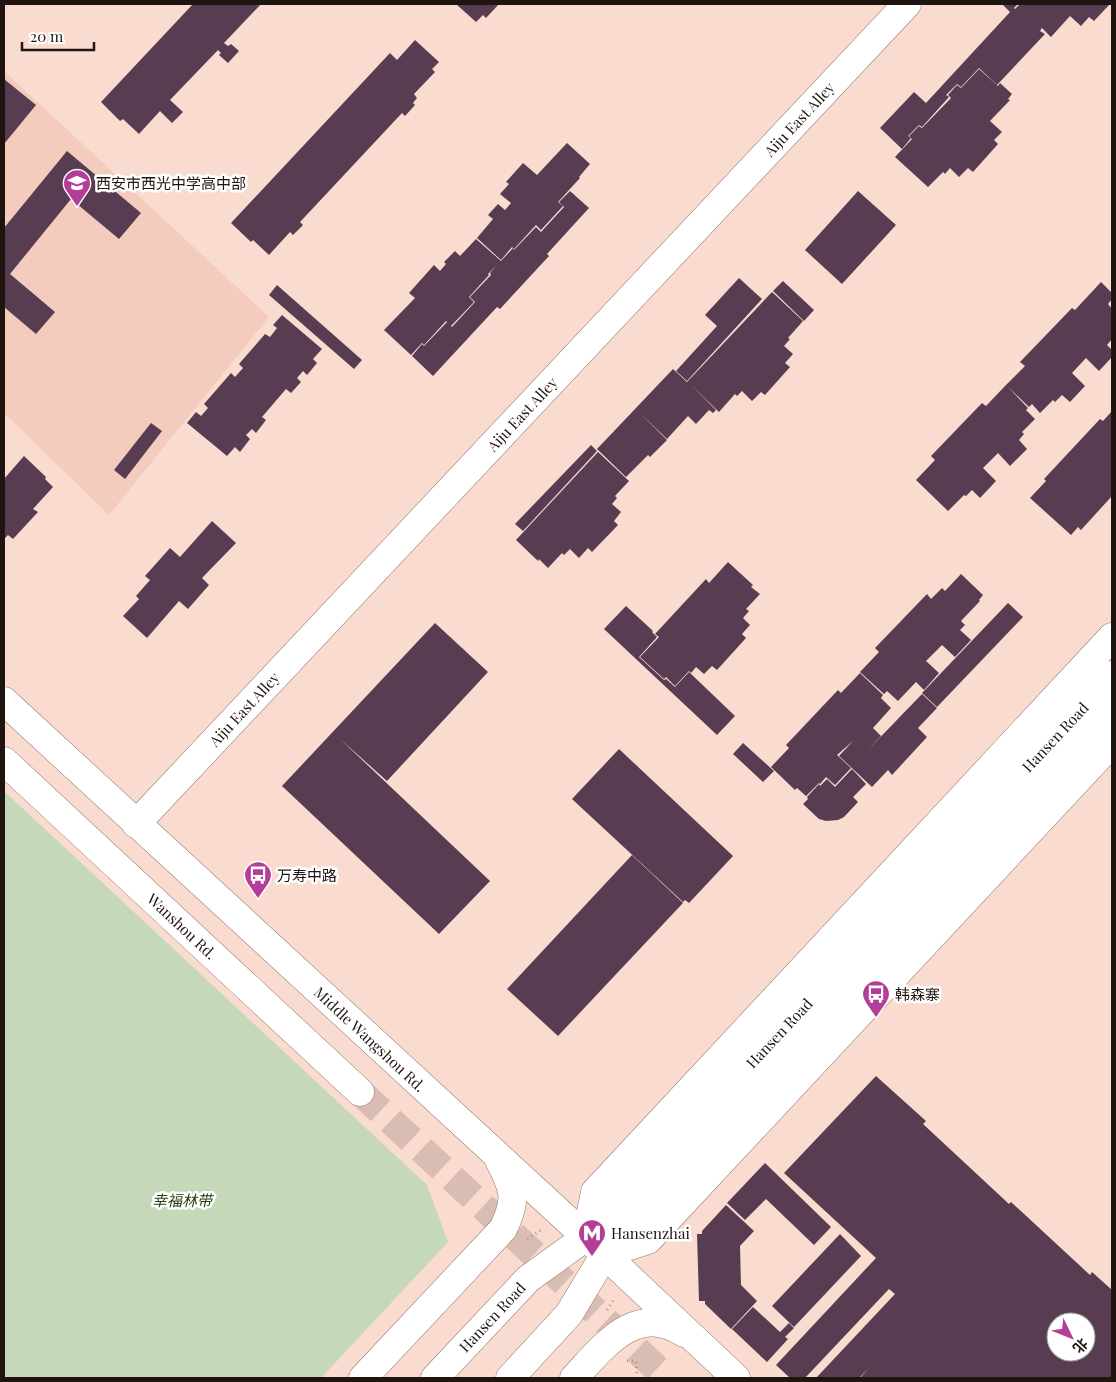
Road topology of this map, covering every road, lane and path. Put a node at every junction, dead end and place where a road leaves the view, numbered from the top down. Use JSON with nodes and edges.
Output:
{"nodes":[{"id":1,"x":907,"y":4,"type":"edge"},
{"id":2,"x":1112,"y":637,"type":"edge"},
{"id":3,"x":1112,"y":675,"type":"edge"},
{"id":4,"x":4,"y":701,"type":"edge"},
{"id":5,"x":1112,"y":710,"type":"edge"},
{"id":6,"x":1112,"y":743,"type":"edge"},
{"id":7,"x":4,"y":761,"type":"edge"},
{"id":8,"x":136,"y":824,"type":"junction"},
{"id":9,"x":360,"y":1092,"type":"tunnel mouth"},
{"id":10,"x":495,"y":1154,"type":"junction"},
{"id":11,"x":596,"y":1245,"type":"junction"},
{"id":12,"x":696,"y":1340,"type":"junction"},
{"id":13,"x":636,"y":1361,"type":"dead end"},
{"id":14,"x":363,"y":1378,"type":"edge"},
{"id":15,"x":435,"y":1378,"type":"edge"},
{"id":16,"x":510,"y":1378,"type":"edge"},
{"id":17,"x":574,"y":1378,"type":"edge"},
{"id":18,"x":637,"y":1378,"type":"edge"},
{"id":19,"x":736,"y":1378,"type":"edge"}],
"edges":[{"from":1,"to":8,"type":"main road","name":"Aiju East Alley"},
{"from":2,"to":11,"type":"main road"},
{"from":3,"to":11,"type":"main road","name":"Hansen Road"},
{"from":4,"to":8,"type":"main road","name":"Middle Wangshou Rd."},
{"from":5,"to":11,"type":"main road","name":"Hansen Road"},
{"from":6,"to":11,"type":"main road"},
{"from":7,"to":9,"type":"main road","name":"Wanshou Rd."},
{"from":8,"to":10,"type":"main road","name":"Middle Wangshou Rd."},
{"from":10,"to":11,"type":"main road","name":"Middle Wangshou Rd."},
{"from":10,"to":14,"type":"main road"},
{"from":11,"to":12,"type":"main road","name":"Middle Wangshou Rd."},
{"from":11,"to":15,"type":"main road","name":"Hansen Road"},
{"from":11,"to":16,"type":"main road","name":"Hansen Road"},
{"from":12,"to":17,"type":"main road"},
{"from":12,"to":19,"type":"main road","name":"Middle Wangshou Rd."},
{"from":13,"to":18,"type":"path"}]}
